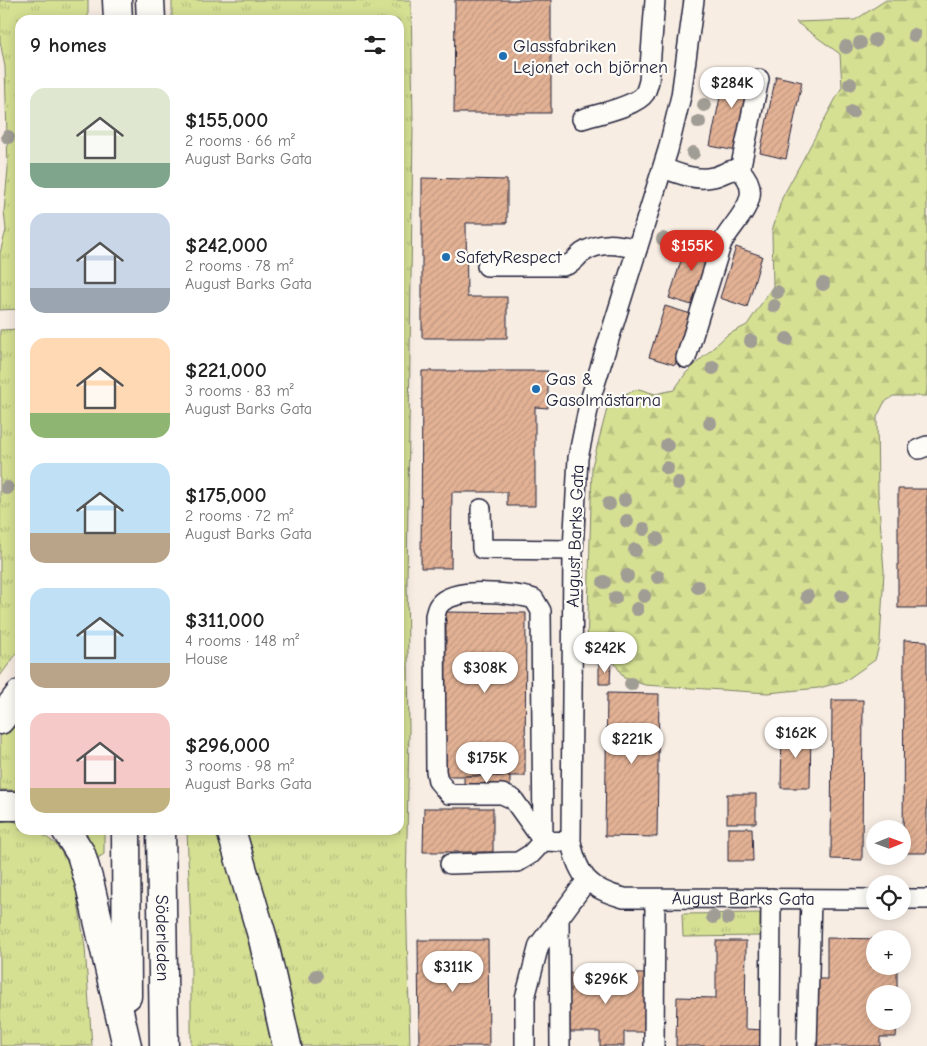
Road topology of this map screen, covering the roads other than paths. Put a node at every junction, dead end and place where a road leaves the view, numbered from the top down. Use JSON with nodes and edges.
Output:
{"nodes":[{"id":1,"x":117,"y":0,"type":"edge"},
{"id":2,"x":150,"y":0,"type":"edge"},
{"id":3,"x":655,"y":0,"type":"edge"},
{"id":4,"x":694,"y":0,"type":"edge"},
{"id":5,"x":118,"y":15,"type":"edge"},
{"id":6,"x":151,"y":15,"type":"edge"},
{"id":7,"x":759,"y":78,"type":"dead end"},
{"id":8,"x":582,"y":119,"type":"dead end"},
{"id":9,"x":663,"y":168,"type":"junction"},
{"id":10,"x":740,"y":170,"type":"junction"},
{"id":11,"x":636,"y":249,"type":"junction"},
{"id":12,"x":487,"y":266,"type":"dead end"},
{"id":13,"x":686,"y":358,"type":"dead end"},
{"id":14,"x":481,"y":509,"type":"dead end"},
{"id":15,"x":573,"y":550,"type":"junction"},
{"id":16,"x":15,"y":700,"type":"edge"},
{"id":17,"x":0,"y":720,"type":"edge"},
{"id":18,"x":0,"y":806,"type":"edge"},
{"id":19,"x":15,"y":806,"type":"edge"},
{"id":20,"x":69,"y":835,"type":"edge"},
{"id":21,"x":126,"y":835,"type":"edge"},
{"id":22,"x":161,"y":835,"type":"edge"},
{"id":23,"x":233,"y":835,"type":"edge"},
{"id":24,"x":543,"y":841,"type":"junction"},
{"id":25,"x":571,"y":842,"type":"junction"},
{"id":26,"x":450,"y":864,"type":"dead end"},
{"id":27,"x":587,"y":880,"type":"junction"},
{"id":28,"x":771,"y":898,"type":"junction"},
{"id":29,"x":811,"y":898,"type":"junction"},
{"id":30,"x":655,"y":899,"type":"junction"},
{"id":31,"x":866,"y":899,"type":"edge"},
{"id":32,"x":911,"y":899,"type":"edge"},
{"id":33,"x":927,"y":899,"type":"edge"},
{"id":34,"x":559,"y":918,"type":"junction"},
{"id":35,"x":127,"y":1046,"type":"edge"},
{"id":36,"x":164,"y":1046,"type":"edge"},
{"id":37,"x":287,"y":1046,"type":"edge"},
{"id":38,"x":525,"y":1046,"type":"edge"},
{"id":39,"x":560,"y":1046,"type":"edge"},
{"id":40,"x":654,"y":1046,"type":"edge"},
{"id":41,"x":770,"y":1046,"type":"edge"},
{"id":42,"x":807,"y":1046,"type":"edge"}],
"edges":[{"from":1,"to":5,"type":"highway"},
{"from":2,"to":6,"type":"highway"},
{"from":3,"to":8,"type":"street"},
{"from":4,"to":9,"type":"street","name":"August Barks Gata"},
{"from":7,"to":10,"type":"street"},
{"from":9,"to":10,"type":"street"},
{"from":9,"to":11,"type":"street","name":"August Barks Gata"},
{"from":10,"to":13,"type":"street"},
{"from":11,"to":12,"type":"street"},
{"from":11,"to":15,"type":"street","name":"August Barks Gata"},
{"from":14,"to":15,"type":"street"},
{"from":15,"to":25,"type":"street","name":"August Barks Gata"},
{"from":16,"to":17,"type":"highway"},
{"from":18,"to":19,"type":"highway"},
{"from":20,"to":35,"type":"highway"},
{"from":21,"to":35,"type":"highway","name":"Söderleden"},
{"from":22,"to":36,"type":"highway","name":"Söderleden"},
{"from":23,"to":37,"type":"highway"},
{"from":24,"to":24,"type":"street"},
{"from":24,"to":25,"type":"street"},
{"from":24,"to":26,"type":"street"},
{"from":25,"to":27,"type":"street","name":"August Barks Gata"},
{"from":27,"to":30,"type":"street","name":"August Barks Gata"},
{"from":27,"to":34,"type":"street"},
{"from":28,"to":29,"type":"street","name":"August Barks Gata"},
{"from":28,"to":30,"type":"street","name":"August Barks Gata"},
{"from":28,"to":41,"type":"street"},
{"from":29,"to":31,"type":"street","name":"August Barks Gata"},
{"from":29,"to":42,"type":"street"},
{"from":30,"to":40,"type":"street"},
{"from":32,"to":33,"type":"street"},
{"from":34,"to":38,"type":"street"},
{"from":34,"to":39,"type":"street"}]}
